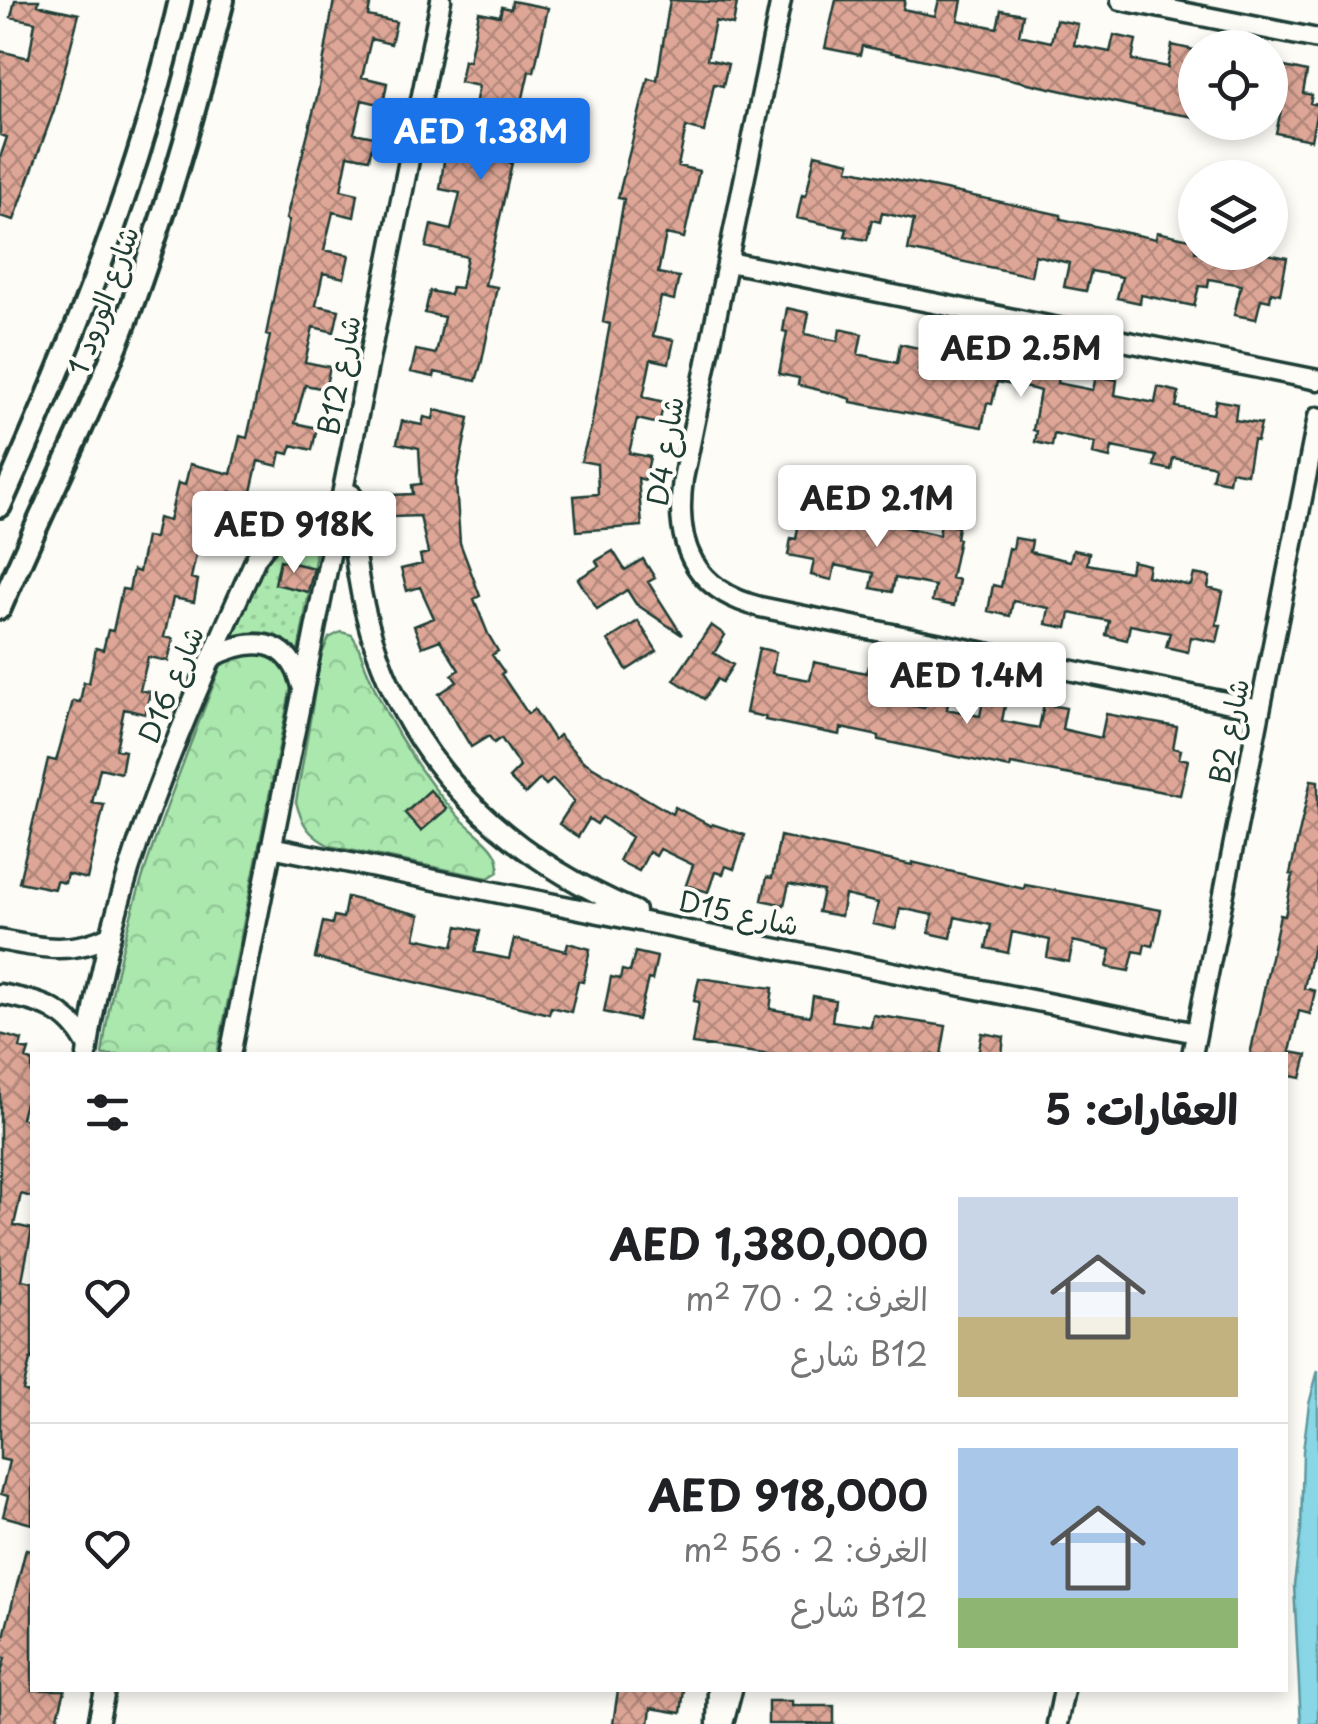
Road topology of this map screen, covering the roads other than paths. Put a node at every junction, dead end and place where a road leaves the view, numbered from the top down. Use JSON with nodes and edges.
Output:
{"nodes":[{"id":1,"x":180,"y":0,"type":"edge"},
{"id":2,"x":224,"y":0,"type":"edge"},
{"id":3,"x":441,"y":0,"type":"edge"},
{"id":4,"x":781,"y":0,"type":"edge"},
{"id":5,"x":1121,"y":0,"type":"edge"},
{"id":6,"x":1318,"y":40,"type":"edge"},
{"id":7,"x":729,"y":262,"type":"junction"},
{"id":8,"x":1318,"y":380,"type":"edge"},
{"id":9,"x":1318,"y":417,"type":"edge"},
{"id":10,"x":350,"y":456,"type":"junction"},
{"id":11,"x":341,"y":503,"type":"junction"},
{"id":12,"x":0,"y":506,"type":"edge"},
{"id":13,"x":0,"y":608,"type":"edge"},
{"id":14,"x":212,"y":656,"type":"junction"},
{"id":15,"x":303,"y":691,"type":"junction"},
{"id":16,"x":1260,"y":709,"type":"junction"},
{"id":17,"x":271,"y":847,"type":"junction"},
{"id":18,"x":668,"y":926,"type":"junction"},
{"id":19,"x":111,"y":934,"type":"junction"},
{"id":20,"x":0,"y":940,"type":"edge"},
{"id":21,"x":0,"y":994,"type":"edge"},
{"id":22,"x":1196,"y":1034,"type":"junction"},
{"id":23,"x":88,"y":1051,"type":"edge"},
{"id":24,"x":231,"y":1052,"type":"edge"},
{"id":25,"x":1193,"y":1052,"type":"edge"},
{"id":26,"x":105,"y":1692,"type":"edge"},
{"id":27,"x":718,"y":1692,"type":"edge"},
{"id":28,"x":731,"y":1692,"type":"edge"},
{"id":29,"x":1055,"y":1692,"type":"edge"},
{"id":30,"x":1064,"y":1692,"type":"edge"},
{"id":31,"x":98,"y":1724,"type":"edge"},
{"id":32,"x":720,"y":1724,"type":"edge"},
{"id":33,"x":1056,"y":1724,"type":"edge"}],
"edges":[{"from":1,"to":12,"type":"street","name":"شارع الورود 1"},
{"from":2,"to":13,"type":"street","name":"شارع الورود 1"},
{"from":3,"to":10,"type":"street","name":"B12 شارع"},
{"from":4,"to":7,"type":"street","name":"D4 شارع"},
{"from":5,"to":6,"type":"street"},
{"from":7,"to":8,"type":"street"},
{"from":7,"to":16,"type":"street","name":"D4 شارع"},
{"from":9,"to":16,"type":"street","name":"B2 شارع"},
{"from":10,"to":11,"type":"street","name":"B12 شارع"},
{"from":10,"to":18,"type":"street"},
{"from":11,"to":14,"type":"street","name":"D16 شارع"},
{"from":11,"to":15,"type":"street","name":"B12 شارع"},
{"from":14,"to":15,"type":"street"},
{"from":14,"to":19,"type":"street","name":"D16 شارع"},
{"from":15,"to":17,"type":"street","name":"B12 شارع"},
{"from":16,"to":22,"type":"street","name":"B2 شارع"},
{"from":17,"to":18,"type":"street","name":"D15 شارع"},
{"from":17,"to":24,"type":"street","name":"B12 شارع"},
{"from":18,"to":22,"type":"street","name":"D15 شارع"},
{"from":19,"to":20,"type":"street"},
{"from":19,"to":23,"type":"street","name":"D16 شارع"},
{"from":21,"to":23,"type":"street"},
{"from":22,"to":25,"type":"street","name":"B2 شارع"},
{"from":26,"to":31,"type":"street"},
{"from":27,"to":32,"type":"street"},
{"from":28,"to":32,"type":"street"},
{"from":29,"to":33,"type":"street"},
{"from":30,"to":33,"type":"street"}]}
